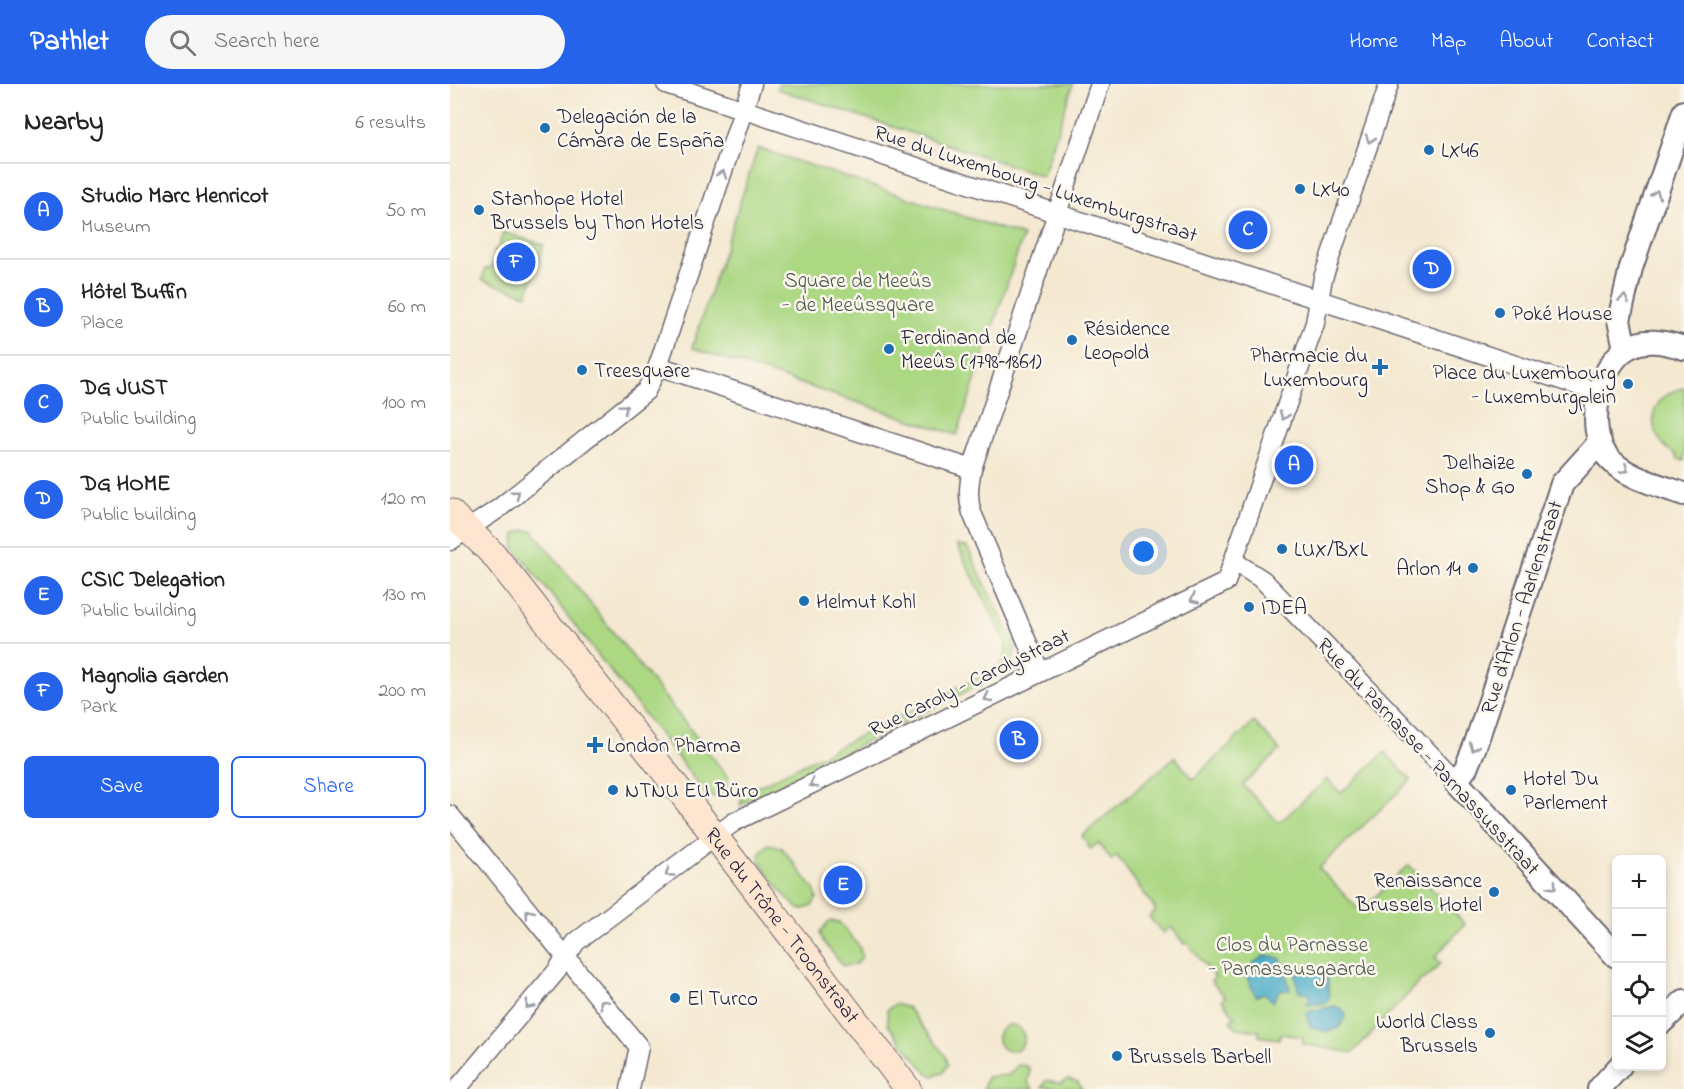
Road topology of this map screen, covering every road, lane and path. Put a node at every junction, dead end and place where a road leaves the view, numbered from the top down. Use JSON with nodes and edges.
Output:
{"nodes":[{"id":1,"x":666,"y":84,"type":"edge"},
{"id":2,"x":752,"y":84,"type":"edge"},
{"id":3,"x":1100,"y":84,"type":"edge"},
{"id":4,"x":1389,"y":84,"type":"edge"},
{"id":5,"x":743,"y":110,"type":"junction"},
{"id":6,"x":1684,"y":112,"type":"edge"},
{"id":7,"x":1057,"y":215,"type":"junction"},
{"id":8,"x":1319,"y":300,"type":"junction"},
{"id":9,"x":1684,"y":348,"type":"edge"},
{"id":10,"x":1625,"y":349,"type":"junction"},
{"id":11,"x":658,"y":366,"type":"junction"},
{"id":12,"x":1597,"y":392,"type":"junction"},
{"id":13,"x":1600,"y":442,"type":"junction"},
{"id":14,"x":972,"y":468,"type":"junction"},
{"id":15,"x":1684,"y":494,"type":"edge"},
{"id":16,"x":450,"y":512,"type":"edge"},
{"id":17,"x":460,"y":535,"type":"edge"},
{"id":18,"x":1235,"y":562,"type":"junction"},
{"id":19,"x":1040,"y":672,"type":"junction"},
{"id":20,"x":1456,"y":781,"type":"junction"},
{"id":21,"x":450,"y":815,"type":"edge"},
{"id":22,"x":715,"y":837,"type":"junction"},
{"id":23,"x":1612,"y":951,"type":"edge"},
{"id":24,"x":565,"y":959,"type":"junction"},
{"id":25,"x":1615,"y":1071,"type":"edge"},
{"id":26,"x":457,"y":1089,"type":"edge"},
{"id":27,"x":630,"y":1089,"type":"edge"},
{"id":28,"x":908,"y":1089,"type":"edge"},
{"id":29,"x":1599,"y":1089,"type":"edge"}],
"edges":[{"from":1,"to":5,"type":"street","name":"Rue du Luxembourg - Luxemburgstraat"},
{"from":2,"to":5,"type":"street"},
{"from":3,"to":7,"type":"street"},
{"from":4,"to":8,"type":"street","name":"Rue Caroly - Carolystraat","one_way":true},
{"from":5,"to":7,"type":"street","name":"Rue du Luxembourg - Luxemburgstraat"},
{"from":11,"to":5,"type":"street","one_way":true},
{"from":10,"to":6,"type":"street","one_way":true},
{"from":7,"to":8,"type":"street","name":"Rue du Luxembourg - Luxemburgstraat"},
{"from":7,"to":14,"type":"street"},
{"from":8,"to":12,"type":"street","name":"Rue du Luxembourg - Luxemburgstraat"},
{"from":8,"to":18,"type":"street","name":"Rue Caroly - Carolystraat","one_way":true},
{"from":9,"to":10,"type":"street"},
{"from":10,"to":12,"type":"street"},
{"from":11,"to":14,"type":"street"},
{"from":17,"to":11,"type":"street","one_way":true},
{"from":12,"to":13,"type":"street"},
{"from":13,"to":15,"type":"street","one_way":true},
{"from":13,"to":20,"type":"street","name":"Rue d'Arlon - Aarlenstraat","one_way":true},
{"from":14,"to":19,"type":"street"},
{"from":16,"to":17,"type":"main road","name":"Rue du Trône - Troonstraat"},
{"from":17,"to":22,"type":"main road","name":"Rue du Trône - Troonstraat"},
{"from":18,"to":19,"type":"street","name":"Rue Caroly - Carolystraat","one_way":true},
{"from":18,"to":20,"type":"street","name":"Rue du Parnasse - Parnassusstraat"},
{"from":19,"to":22,"type":"street","name":"Rue Caroly - Carolystraat","one_way":true},
{"from":20,"to":23,"type":"street","name":"Rue du Parnasse - Parnassusstraat","one_way":true},
{"from":24,"to":21,"type":"street","one_way":true},
{"from":22,"to":24,"type":"street","name":"Rue Caroly - Carolystraat","one_way":true},
{"from":22,"to":28,"type":"main road","name":"Rue du Trône - Troonstraat"},
{"from":24,"to":26,"type":"street","name":"Rue Caroly - Carolystraat","one_way":true},
{"from":27,"to":24,"type":"street","one_way":true},
{"from":25,"to":29,"type":"street"}]}
